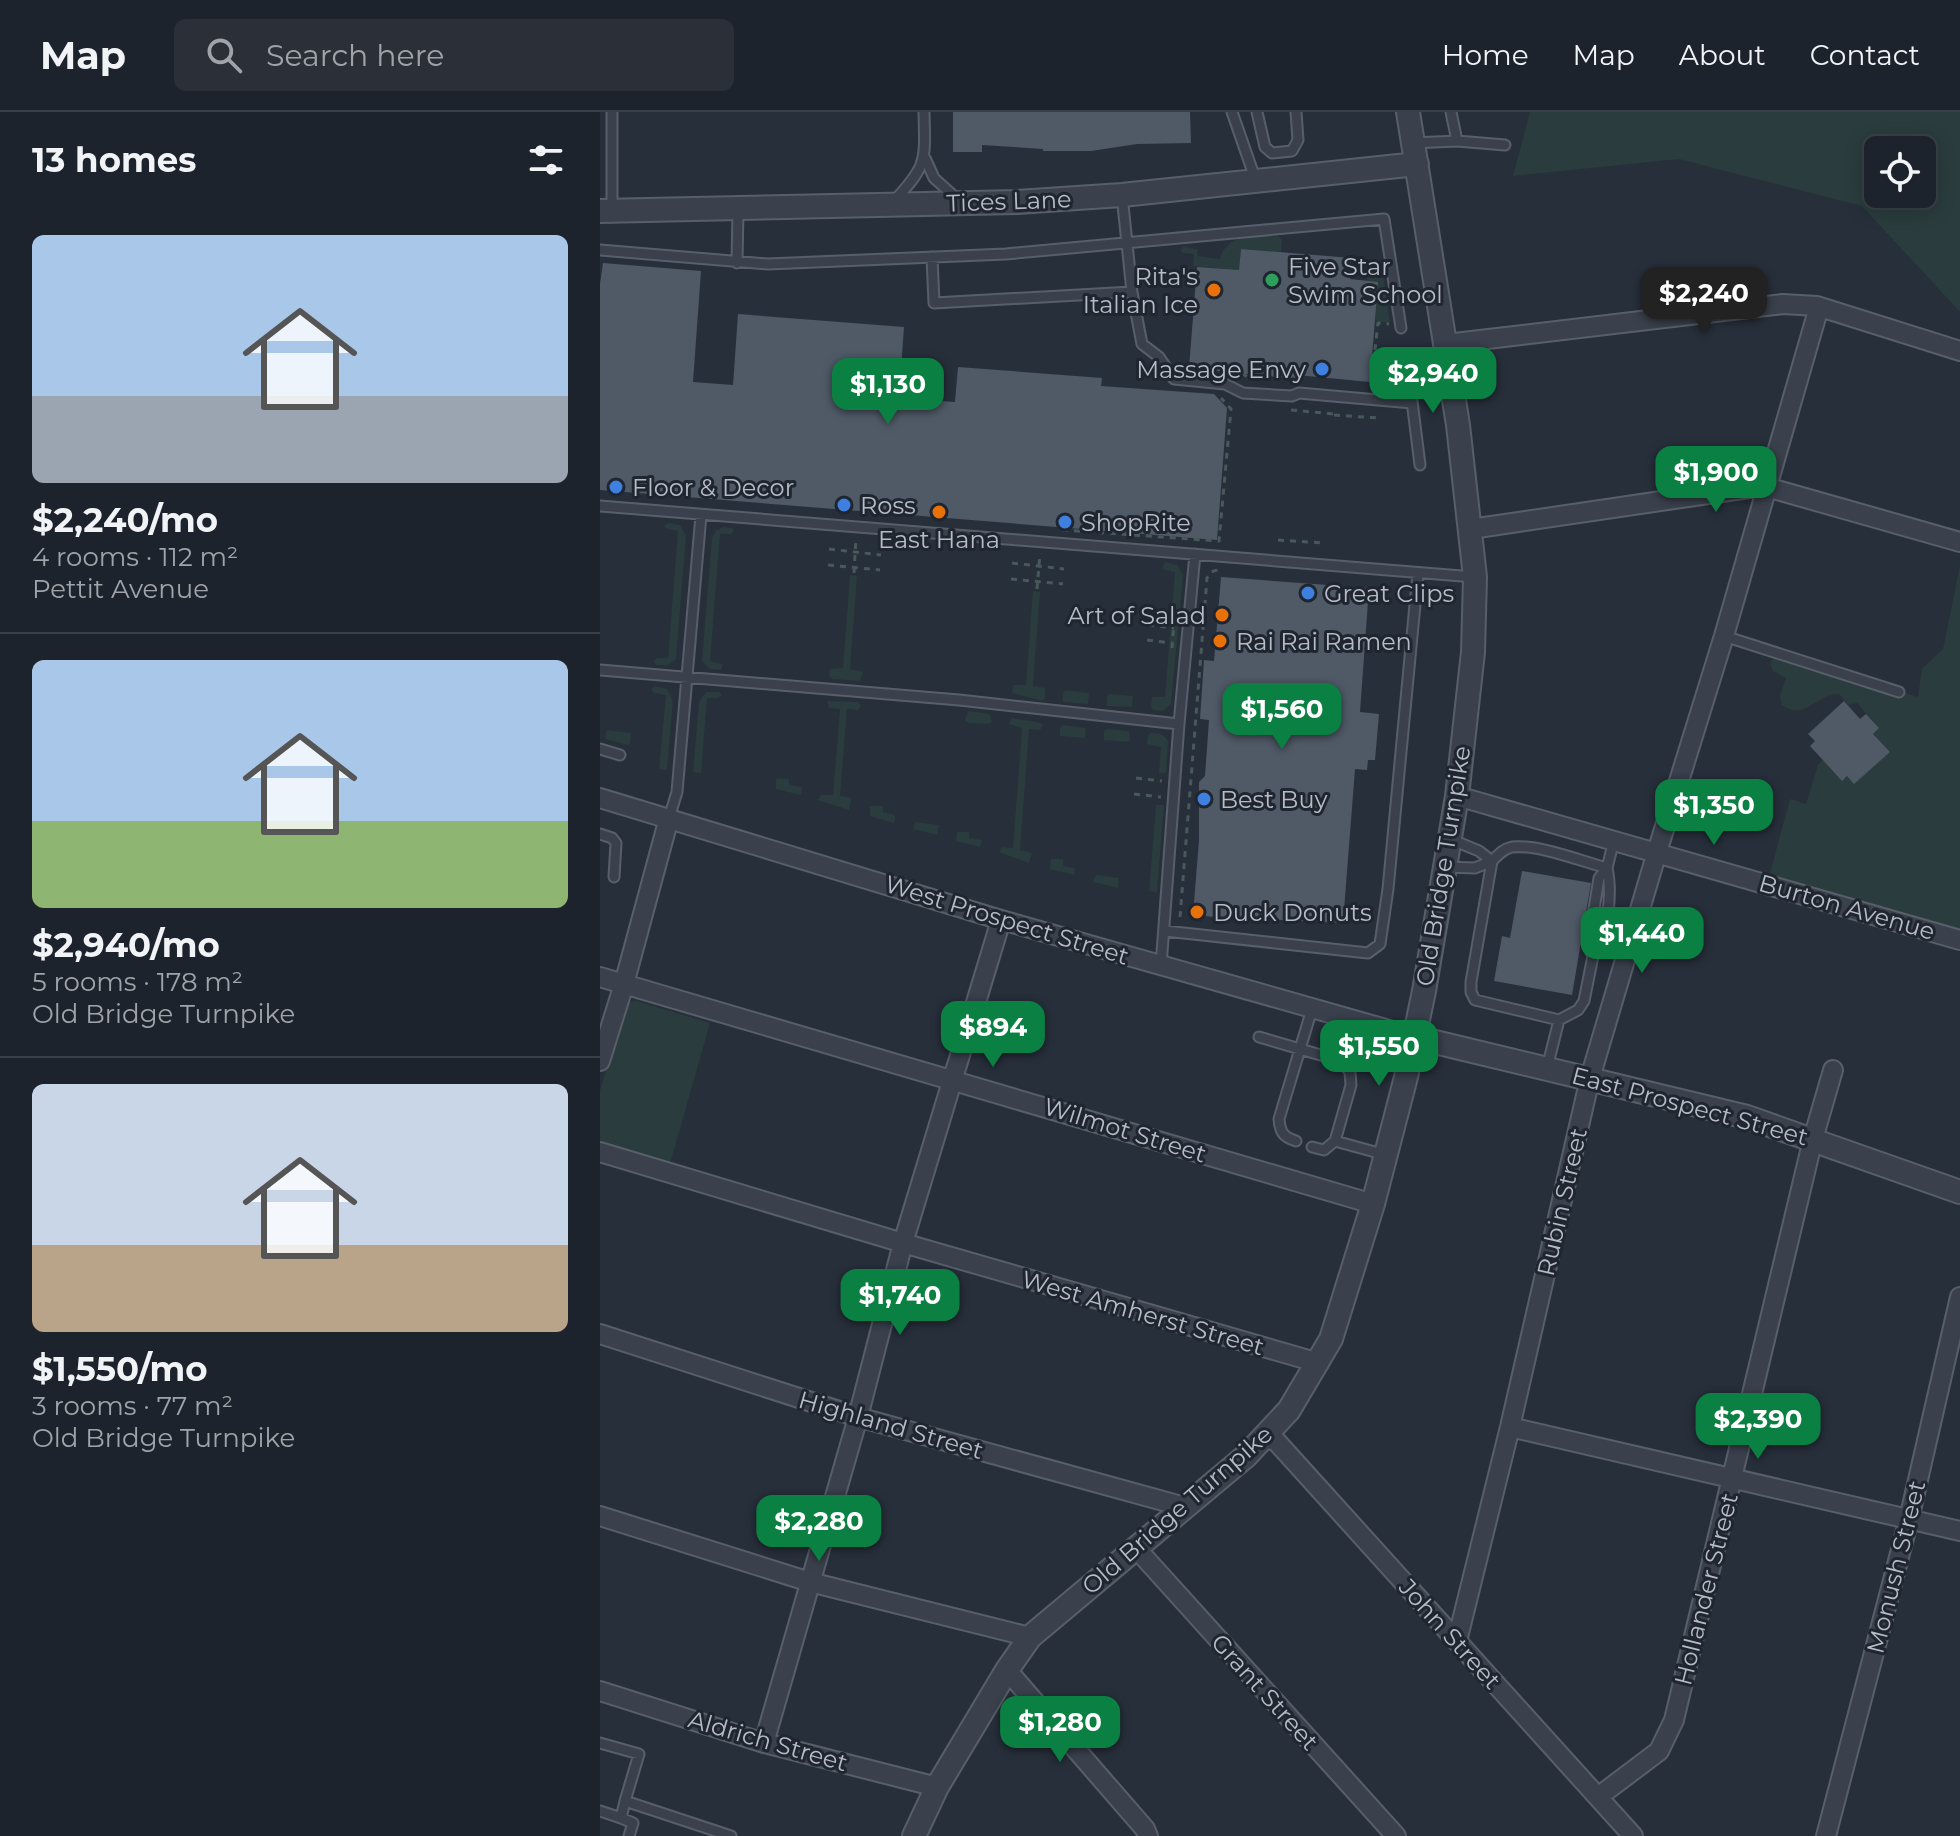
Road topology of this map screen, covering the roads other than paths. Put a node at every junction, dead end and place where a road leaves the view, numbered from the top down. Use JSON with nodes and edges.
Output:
{"nodes":[{"id":1,"x":612,"y":112,"type":"edge"},
{"id":2,"x":924,"y":112,"type":"edge"},
{"id":3,"x":1232,"y":112,"type":"edge"},
{"id":4,"x":1257,"y":112,"type":"edge"},
{"id":5,"x":1296,"y":112,"type":"edge"},
{"id":6,"x":1408,"y":112,"type":"edge"},
{"id":7,"x":1451,"y":112,"type":"edge"},
{"id":8,"x":1457,"y":141,"type":"junction"},
{"id":9,"x":1505,"y":145,"type":"dead end"},
{"id":10,"x":1415,"y":153,"type":"junction"},
{"id":11,"x":925,"y":158,"type":"junction"},
{"id":12,"x":1256,"y":181,"type":"junction"},
{"id":13,"x":1122,"y":195,"type":"junction"},
{"id":14,"x":966,"y":203,"type":"junction"},
{"id":15,"x":891,"y":205,"type":"junction"},
{"id":16,"x":738,"y":208,"type":"junction"},
{"id":17,"x":606,"y":211,"type":"edge"},
{"id":18,"x":1127,"y":243,"type":"junction"},
{"id":19,"x":600,"y":250,"type":"edge"},
{"id":20,"x":932,"y":257,"type":"junction"},
{"id":21,"x":737,"y":263,"type":"junction"},
{"id":22,"x":1132,"y":292,"type":"junction"},
{"id":23,"x":1819,"y":307,"type":"junction"},
{"id":24,"x":1401,"y":328,"type":"dead end"},
{"id":25,"x":1446,"y":344,"type":"junction"},
{"id":26,"x":1960,"y":351,"type":"edge"},
{"id":27,"x":1410,"y":385,"type":"dead end"},
{"id":28,"x":1412,"y":403,"type":"junction"},
{"id":29,"x":1420,"y":465,"type":"dead end"},
{"id":30,"x":1768,"y":487,"type":"junction"},
{"id":31,"x":600,"y":506,"type":"edge"},
{"id":32,"x":701,"y":515,"type":"junction"},
{"id":33,"x":1471,"y":529,"type":"junction"},
{"id":34,"x":1960,"y":542,"type":"edge"},
{"id":35,"x":1195,"y":554,"type":"junction"},
{"id":36,"x":1418,"y":573,"type":"junction"},
{"id":37,"x":1475,"y":577,"type":"junction"},
{"id":38,"x":1724,"y":636,"type":"junction"},
{"id":39,"x":600,"y":670,"type":"edge"},
{"id":40,"x":688,"y":679,"type":"junction"},
{"id":41,"x":1899,"y":692,"type":"dead end"},
{"id":42,"x":1179,"y":724,"type":"junction"},
{"id":43,"x":600,"y":749,"type":"edge"},
{"id":44,"x":620,"y":755,"type":"dead end"},
{"id":45,"x":1457,"y":796,"type":"junction"},
{"id":46,"x":600,"y":798,"type":"edge"},
{"id":47,"x":669,"y":818,"type":"junction"},
{"id":48,"x":600,"y":834,"type":"edge"},
{"id":49,"x":1450,"y":839,"type":"junction"},
{"id":50,"x":1614,"y":840,"type":"junction"},
{"id":51,"x":1657,"y":852,"type":"junction"},
{"id":52,"x":1492,"y":861,"type":"junction"},
{"id":53,"x":1445,"y":867,"type":"junction"},
{"id":54,"x":1607,"y":868,"type":"junction"},
{"id":55,"x":614,"y":877,"type":"dead end"},
{"id":56,"x":1001,"y":920,"type":"junction"},
{"id":57,"x":1165,"y":931,"type":"junction"},
{"id":58,"x":1960,"y":940,"type":"edge"},
{"id":59,"x":1161,"y":966,"type":"junction"},
{"id":60,"x":600,"y":977,"type":"edge"},
{"id":61,"x":624,"y":984,"type":"junction"},
{"id":62,"x":1312,"y":1009,"type":"junction"},
{"id":63,"x":1559,"y":1020,"type":"junction"},
{"id":64,"x":1259,"y":1037,"type":"dead end"},
{"id":65,"x":1414,"y":1037,"type":"junction"},
{"id":66,"x":1300,"y":1049,"type":"junction"},
{"id":67,"x":600,"y":1061,"type":"edge"},
{"id":68,"x":1547,"y":1068,"type":"junction"},
{"id":69,"x":1833,"y":1070,"type":"dead end"},
{"id":70,"x":1590,"y":1078,"type":"junction"},
{"id":71,"x":952,"y":1079,"type":"junction"},
{"id":72,"x":1813,"y":1139,"type":"junction"},
{"id":73,"x":1296,"y":1141,"type":"dead end"},
{"id":74,"x":1335,"y":1141,"type":"junction"},
{"id":75,"x":1312,"y":1147,"type":"dead end"},
{"id":76,"x":600,"y":1152,"type":"edge"},
{"id":77,"x":1386,"y":1155,"type":"junction"},
{"id":78,"x":1960,"y":1192,"type":"edge"},
{"id":79,"x":1373,"y":1204,"type":"junction"},
{"id":80,"x":903,"y":1243,"type":"junction"},
{"id":81,"x":1960,"y":1297,"type":"edge"},
{"id":82,"x":600,"y":1334,"type":"edge"},
{"id":83,"x":1319,"y":1363,"type":"junction"},
{"id":84,"x":858,"y":1417,"type":"junction"},
{"id":85,"x":1510,"y":1427,"type":"junction"},
{"id":86,"x":1263,"y":1438,"type":"junction"},
{"id":87,"x":1732,"y":1479,"type":"junction"},
{"id":88,"x":1185,"y":1507,"type":"junction"},
{"id":89,"x":600,"y":1516,"type":"edge"},
{"id":90,"x":1909,"y":1519,"type":"junction"},
{"id":91,"x":1960,"y":1531,"type":"edge"},
{"id":92,"x":1135,"y":1547,"type":"junction"},
{"id":93,"x":810,"y":1582,"type":"junction"},
{"id":94,"x":1030,"y":1637,"type":"junction"},
{"id":95,"x":1457,"y":1641,"type":"junction"},
{"id":96,"x":1007,"y":1670,"type":"junction"},
{"id":97,"x":600,"y":1691,"type":"edge"},
{"id":98,"x":600,"y":1743,"type":"edge"},
{"id":99,"x":764,"y":1743,"type":"junction"},
{"id":100,"x":937,"y":1787,"type":"junction"},
{"id":101,"x":1598,"y":1797,"type":"junction"},
{"id":102,"x":625,"y":1801,"type":"junction"},
{"id":103,"x":600,"y":1811,"type":"edge"},
{"id":104,"x":621,"y":1818,"type":"junction"},
{"id":105,"x":1629,"y":1835,"type":"edge"},
{"id":106,"x":629,"y":1836,"type":"edge"},
{"id":107,"x":731,"y":1836,"type":"edge"},
{"id":108,"x":914,"y":1836,"type":"edge"},
{"id":109,"x":1148,"y":1836,"type":"edge"},
{"id":110,"x":1396,"y":1836,"type":"edge"},
{"id":111,"x":1826,"y":1836,"type":"edge"}],
"edges":[{"from":1,"to":17,"type":"lane"},
{"from":2,"to":11,"type":"lane"},
{"from":3,"to":12,"type":"lane"},
{"from":4,"to":5,"type":"lane"},
{"from":6,"to":10,"type":"street","name":"Old Bridge Turnpike"},
{"from":7,"to":8,"type":"lane"},
{"from":8,"to":9,"type":"lane"},
{"from":8,"to":10,"type":"lane"},
{"from":10,"to":12,"type":"street","name":"Tices Lane"},
{"from":10,"to":25,"type":"street","name":"Old Bridge Turnpike"},
{"from":11,"to":14,"type":"lane"},
{"from":11,"to":15,"type":"lane"},
{"from":12,"to":13,"type":"street","name":"Tices Lane"},
{"from":13,"to":14,"type":"street","name":"Tices Lane"},
{"from":13,"to":18,"type":"lane"},
{"from":14,"to":15,"type":"street","name":"Tices Lane"},
{"from":15,"to":16,"type":"street","name":"Tices Lane"},
{"from":16,"to":17,"type":"street","name":"Tices Lane"},
{"from":16,"to":21,"type":"lane"},
{"from":18,"to":20,"type":"lane"},
{"from":18,"to":22,"type":"lane"},
{"from":18,"to":24,"type":"lane"},
{"from":19,"to":21,"type":"lane"},
{"from":20,"to":21,"type":"lane"},
{"from":20,"to":22,"type":"lane"},
{"from":22,"to":28,"type":"lane"},
{"from":23,"to":25,"type":"street"},
{"from":23,"to":26,"type":"street"},
{"from":23,"to":30,"type":"street","name":"Rubin Street"},
{"from":25,"to":33,"type":"street","name":"Old Bridge Turnpike"},
{"from":27,"to":28,"type":"lane"},
{"from":28,"to":29,"type":"lane"},
{"from":30,"to":33,"type":"street"},
{"from":30,"to":34,"type":"street"},
{"from":30,"to":38,"type":"street","name":"Rubin Street"},
{"from":31,"to":32,"type":"lane"},
{"from":32,"to":35,"type":"lane"},
{"from":32,"to":40,"type":"lane"},
{"from":33,"to":37,"type":"street","name":"Old Bridge Turnpike"},
{"from":35,"to":36,"type":"lane"},
{"from":35,"to":42,"type":"lane"},
{"from":36,"to":37,"type":"lane"},
{"from":36,"to":57,"type":"lane"},
{"from":37,"to":45,"type":"street","name":"Old Bridge Turnpike"},
{"from":38,"to":41,"type":"lane"},
{"from":38,"to":51,"type":"street","name":"Rubin Street"},
{"from":39,"to":40,"type":"lane"},
{"from":40,"to":42,"type":"lane"},
{"from":40,"to":47,"type":"lane"},
{"from":42,"to":57,"type":"lane"},
{"from":43,"to":44,"type":"lane"},
{"from":45,"to":49,"type":"street","name":"Old Bridge Turnpike"},
{"from":45,"to":50,"type":"street","name":"Burton Avenue"},
{"from":46,"to":47,"type":"street","name":"West Prospect Street"},
{"from":47,"to":56,"type":"street","name":"West Prospect Street"},
{"from":47,"to":61,"type":"street"},
{"from":48,"to":55,"type":"lane"},
{"from":49,"to":52,"type":"lane"},
{"from":49,"to":53,"type":"street","name":"Old Bridge Turnpike"},
{"from":50,"to":51,"type":"street","name":"Burton Avenue"},
{"from":50,"to":54,"type":"lane"},
{"from":51,"to":58,"type":"street","name":"Burton Avenue"},
{"from":51,"to":70,"type":"street","name":"Rubin Street"},
{"from":52,"to":53,"type":"lane"},
{"from":52,"to":54,"type":"lane"},
{"from":52,"to":63,"type":"lane"},
{"from":53,"to":65,"type":"street","name":"Old Bridge Turnpike"},
{"from":54,"to":63,"type":"lane"},
{"from":56,"to":59,"type":"street","name":"West Prospect Street"},
{"from":56,"to":71,"type":"street"},
{"from":57,"to":59,"type":"lane"},
{"from":59,"to":62,"type":"street","name":"West Prospect Street"},
{"from":60,"to":61,"type":"street","name":"Wilmot Street"},
{"from":61,"to":67,"type":"street"},
{"from":61,"to":71,"type":"street","name":"Wilmot Street"},
{"from":62,"to":65,"type":"street","name":"West Prospect Street"},
{"from":62,"to":66,"type":"lane"},
{"from":63,"to":68,"type":"lane"},
{"from":64,"to":66,"type":"lane"},
{"from":65,"to":68,"type":"street","name":"East Prospect Street"},
{"from":65,"to":77,"type":"street","name":"Old Bridge Turnpike"},
{"from":66,"to":73,"type":"lane"},
{"from":66,"to":74,"type":"lane"},
{"from":68,"to":70,"type":"street","name":"East Prospect Street"},
{"from":69,"to":72,"type":"street","name":"Hollander Street"},
{"from":70,"to":72,"type":"street","name":"East Prospect Street"},
{"from":70,"to":85,"type":"street","name":"Rubin Street"},
{"from":71,"to":79,"type":"street","name":"Wilmot Street"},
{"from":71,"to":80,"type":"street"},
{"from":72,"to":78,"type":"street","name":"East Prospect Street"},
{"from":72,"to":87,"type":"street","name":"Hollander Street"},
{"from":74,"to":75,"type":"lane"},
{"from":74,"to":77,"type":"lane"},
{"from":76,"to":80,"type":"street","name":"West Amherst Street"},
{"from":77,"to":79,"type":"street","name":"Old Bridge Turnpike"},
{"from":79,"to":83,"type":"street","name":"Old Bridge Turnpike"},
{"from":80,"to":83,"type":"street","name":"West Amherst Street"},
{"from":80,"to":84,"type":"street"},
{"from":81,"to":90,"type":"street","name":"Monush Street"},
{"from":82,"to":84,"type":"street","name":"Highland Street"},
{"from":83,"to":86,"type":"street","name":"Old Bridge Turnpike"},
{"from":84,"to":88,"type":"street","name":"Highland Street"},
{"from":84,"to":93,"type":"street"},
{"from":85,"to":87,"type":"street"},
{"from":85,"to":95,"type":"street","name":"Rubin Street"},
{"from":86,"to":88,"type":"street","name":"Old Bridge Turnpike"},
{"from":86,"to":95,"type":"street","name":"John Street"},
{"from":87,"to":90,"type":"street"},
{"from":87,"to":101,"type":"street","name":"Hollander Street"},
{"from":88,"to":92,"type":"street","name":"Old Bridge Turnpike"},
{"from":89,"to":93,"type":"street"},
{"from":90,"to":91,"type":"street"},
{"from":90,"to":111,"type":"street","name":"Monush Street"},
{"from":92,"to":94,"type":"street","name":"Old Bridge Turnpike"},
{"from":92,"to":110,"type":"street","name":"Grant Street"},
{"from":93,"to":94,"type":"street"},
{"from":93,"to":99,"type":"street"},
{"from":94,"to":96,"type":"street","name":"Old Bridge Turnpike"},
{"from":95,"to":101,"type":"street","name":"John Street"},
{"from":96,"to":100,"type":"street","name":"Old Bridge Turnpike"},
{"from":96,"to":109,"type":"street"},
{"from":97,"to":99,"type":"street","name":"Aldrich Street"},
{"from":98,"to":102,"type":"lane"},
{"from":99,"to":100,"type":"street","name":"Aldrich Street"},
{"from":100,"to":108,"type":"street","name":"Old Bridge Turnpike"},
{"from":101,"to":105,"type":"street","name":"John Street"},
{"from":102,"to":104,"type":"lane"},
{"from":102,"to":107,"type":"lane"},
{"from":103,"to":104,"type":"lane"},
{"from":104,"to":106,"type":"lane"}]}
